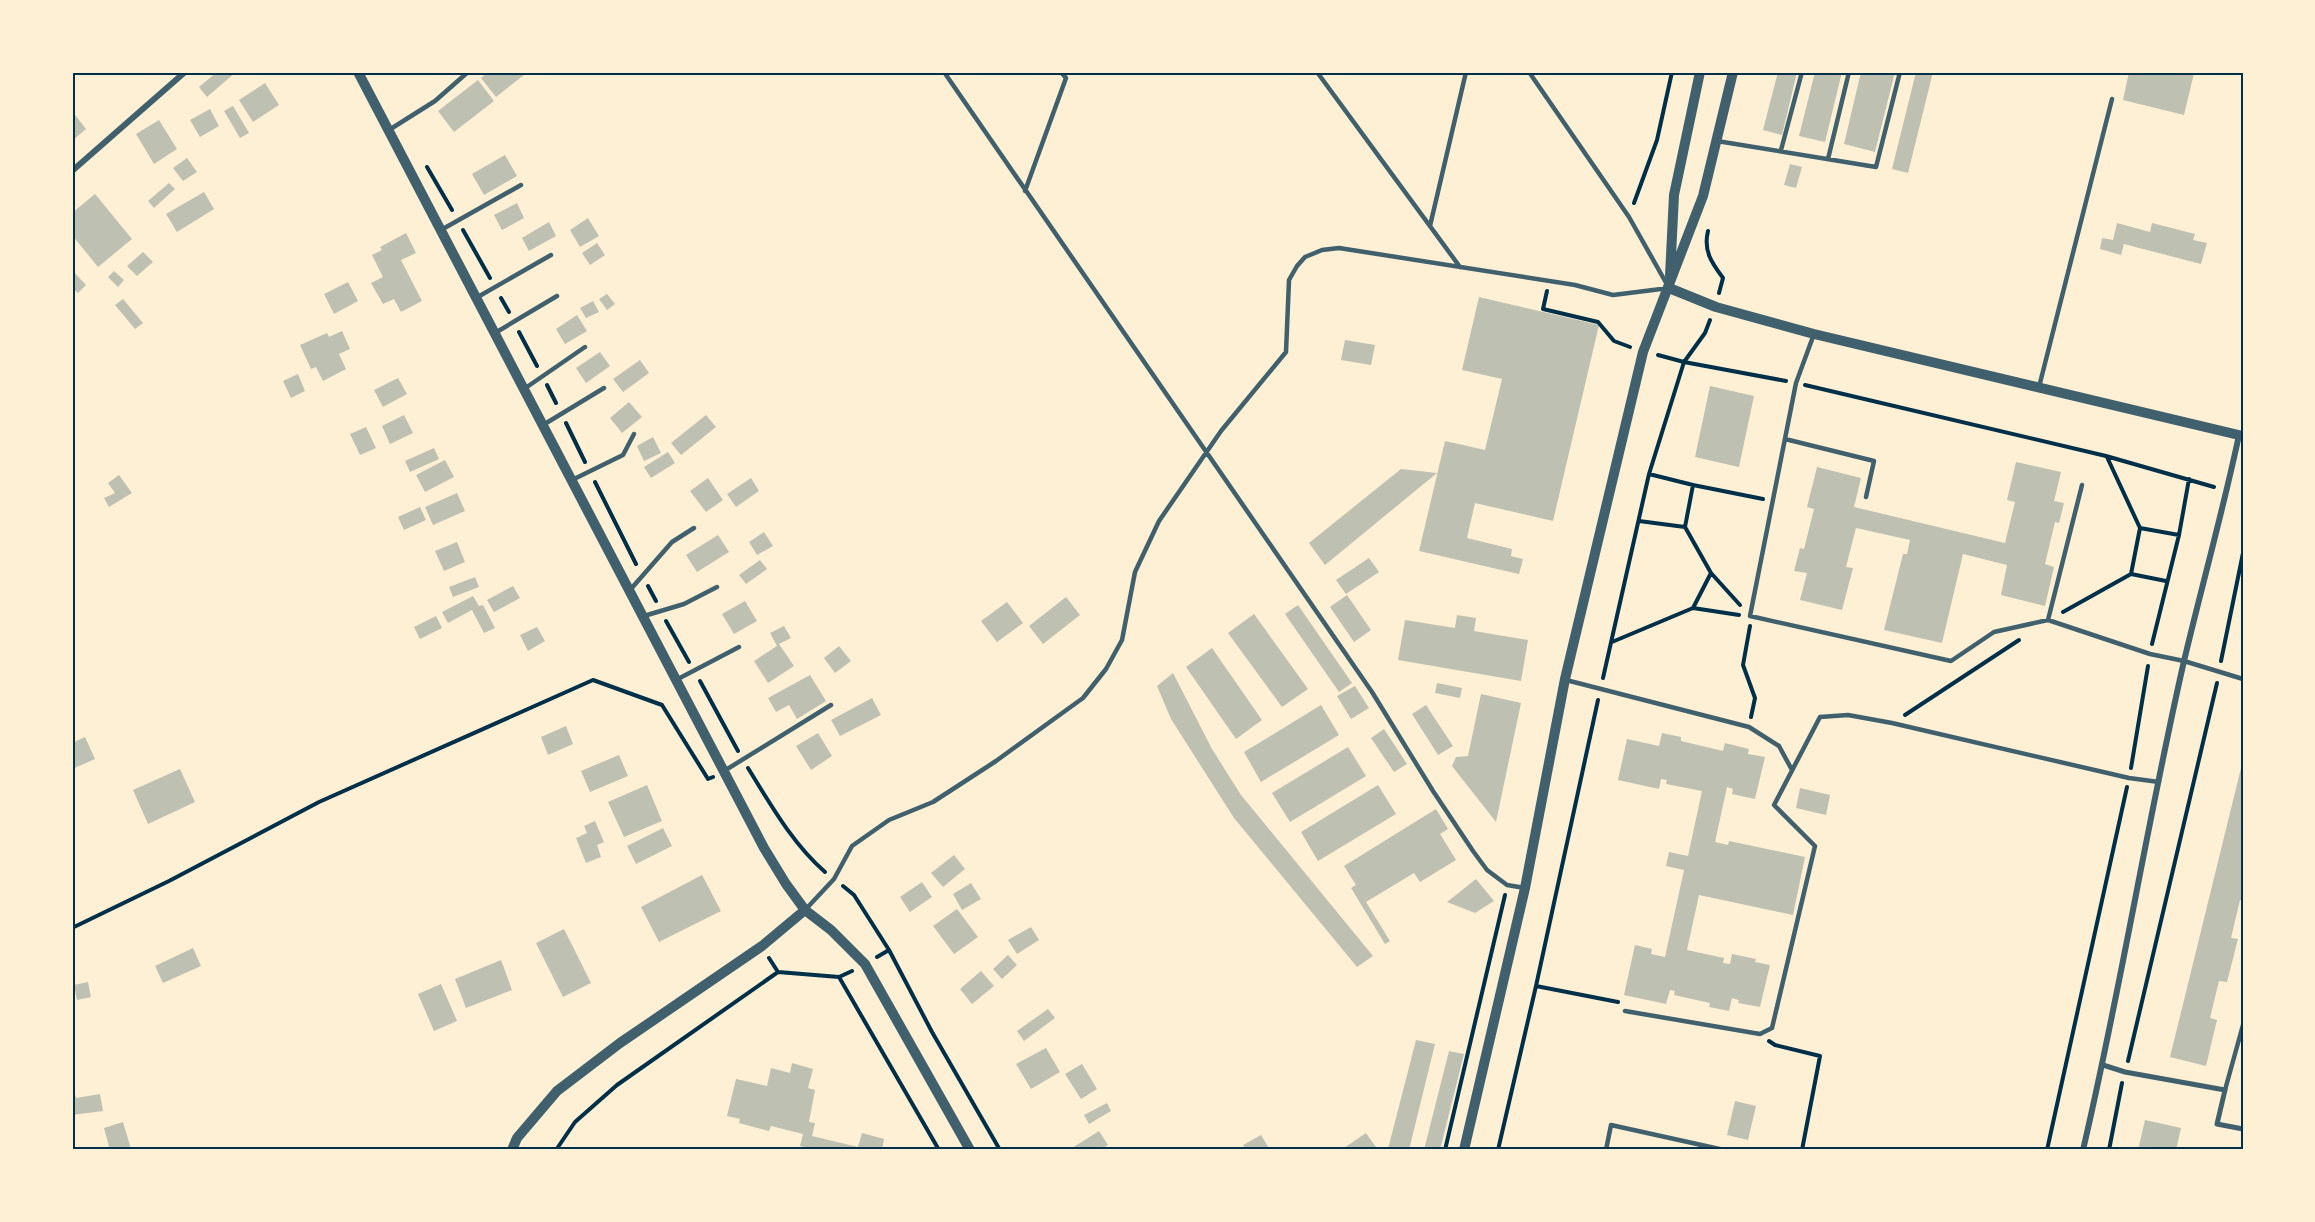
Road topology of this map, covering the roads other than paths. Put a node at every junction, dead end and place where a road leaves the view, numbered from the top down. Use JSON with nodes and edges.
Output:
{"nodes":[{"id":1,"x":185,"y":72,"type":"edge"},
{"id":2,"x":358,"y":72,"type":"edge"},
{"id":3,"x":468,"y":72,"type":"edge"},
{"id":4,"x":944,"y":72,"type":"edge"},
{"id":5,"x":1061,"y":72,"type":"edge"},
{"id":6,"x":1317,"y":72,"type":"edge"},
{"id":7,"x":1466,"y":72,"type":"edge"},
{"id":8,"x":1529,"y":72,"type":"edge"},
{"id":9,"x":1700,"y":72,"type":"edge"},
{"id":10,"x":1733,"y":72,"type":"edge"},
{"id":11,"x":1802,"y":72,"type":"edge"},
{"id":12,"x":1849,"y":72,"type":"edge"},
{"id":13,"x":1900,"y":72,"type":"edge"},
{"id":14,"x":2112,"y":99,"type":"dead end"},
{"id":15,"x":388,"y":130,"type":"junction"},
{"id":16,"x":1717,"y":141,"type":"junction"},
{"id":17,"x":1781,"y":150,"type":"junction"},
{"id":18,"x":1828,"y":159,"type":"junction"},
{"id":19,"x":72,"y":171,"type":"edge"},
{"id":20,"x":521,"y":185,"type":"dead end"},
{"id":21,"x":1025,"y":191,"type":"junction"},
{"id":22,"x":1430,"y":226,"type":"junction"},
{"id":23,"x":441,"y":230,"type":"junction"},
{"id":24,"x":551,"y":255,"type":"dead end"},
{"id":25,"x":1460,"y":267,"type":"junction"},
{"id":26,"x":1669,"y":288,"type":"junction"},
{"id":27,"x":557,"y":296,"type":"dead end"},
{"id":28,"x":476,"y":298,"type":"junction"},
{"id":29,"x":495,"y":333,"type":"junction"},
{"id":30,"x":1814,"y":333,"type":"junction"},
{"id":31,"x":585,"y":347,"type":"dead end"},
{"id":32,"x":2039,"y":387,"type":"junction"},
{"id":33,"x":604,"y":388,"type":"dead end"},
{"id":34,"x":524,"y":389,"type":"junction"},
{"id":35,"x":543,"y":425,"type":"junction"},
{"id":36,"x":634,"y":434,"type":"dead end"},
{"id":37,"x":2241,"y":436,"type":"edge"},
{"id":38,"x":1785,"y":439,"type":"junction"},
{"id":39,"x":1206,"y":452,"type":"junction"},
{"id":40,"x":572,"y":480,"type":"junction"},
{"id":41,"x":2082,"y":485,"type":"dead end"},
{"id":42,"x":1866,"y":496,"type":"dead end"},
{"id":43,"x":694,"y":528,"type":"dead end"},
{"id":44,"x":717,"y":587,"type":"dead end"},
{"id":45,"x":629,"y":590,"type":"junction"},
{"id":46,"x":643,"y":616,"type":"junction"},
{"id":47,"x":2048,"y":620,"type":"junction"},
{"id":48,"x":740,"y":647,"type":"dead end"},
{"id":49,"x":2184,"y":661,"type":"junction"},
{"id":50,"x":1565,"y":679,"type":"junction"},
{"id":51,"x":2243,"y":679,"type":"edge"},
{"id":52,"x":676,"y":681,"type":"junction"},
{"id":53,"x":831,"y":705,"type":"dead end"},
{"id":54,"x":724,"y":771,"type":"junction"},
{"id":55,"x":1792,"y":771,"type":"junction"},
{"id":56,"x":2159,"y":782,"type":"junction"},
{"id":57,"x":1525,"y":888,"type":"junction"},
{"id":58,"x":805,"y":910,"type":"junction"},
{"id":59,"x":1625,"y":1011,"type":"dead end"},
{"id":60,"x":2243,"y":1025,"type":"edge"},
{"id":61,"x":2103,"y":1065,"type":"junction"},
{"id":62,"x":2225,"y":1090,"type":"junction"},
{"id":63,"x":2243,"y":1130,"type":"edge"},
{"id":64,"x":512,"y":1150,"type":"edge"},
{"id":65,"x":970,"y":1150,"type":"edge"},
{"id":66,"x":1464,"y":1150,"type":"edge"},
{"id":67,"x":1606,"y":1150,"type":"edge"},
{"id":68,"x":1724,"y":1150,"type":"edge"},
{"id":69,"x":2083,"y":1150,"type":"edge"}],
"edges":[{"from":1,"to":19,"type":"street"},
{"from":2,"to":15,"type":"street"},
{"from":3,"to":15,"type":"lane"},
{"from":4,"to":21,"type":"lane"},
{"from":5,"to":21,"type":"lane"},
{"from":6,"to":22,"type":"lane"},
{"from":7,"to":22,"type":"lane"},
{"from":8,"to":26,"type":"lane"},
{"from":9,"to":26,"type":"street"},
{"from":10,"to":16,"type":"street"},
{"from":11,"to":17,"type":"lane"},
{"from":12,"to":18,"type":"lane"},
{"from":13,"to":18,"type":"lane"},
{"from":14,"to":32,"type":"lane"},
{"from":15,"to":23,"type":"street"},
{"from":16,"to":17,"type":"lane"},
{"from":16,"to":26,"type":"street"},
{"from":17,"to":18,"type":"lane"},
{"from":20,"to":23,"type":"lane"},
{"from":21,"to":39,"type":"lane"},
{"from":22,"to":25,"type":"lane"},
{"from":23,"to":28,"type":"street"},
{"from":24,"to":28,"type":"lane"},
{"from":25,"to":26,"type":"lane"},
{"from":25,"to":39,"type":"lane"},
{"from":26,"to":30,"type":"street"},
{"from":26,"to":50,"type":"street"},
{"from":27,"to":29,"type":"lane"},
{"from":28,"to":29,"type":"street"},
{"from":29,"to":34,"type":"street"},
{"from":30,"to":32,"type":"street"},
{"from":30,"to":38,"type":"lane"},
{"from":31,"to":34,"type":"lane"},
{"from":32,"to":37,"type":"street"},
{"from":33,"to":35,"type":"lane"},
{"from":34,"to":35,"type":"street"},
{"from":35,"to":40,"type":"street"},
{"from":36,"to":40,"type":"lane"},
{"from":37,"to":49,"type":"street"},
{"from":38,"to":42,"type":"lane"},
{"from":38,"to":47,"type":"lane"},
{"from":39,"to":57,"type":"lane"},
{"from":39,"to":58,"type":"lane"},
{"from":40,"to":45,"type":"street"},
{"from":41,"to":47,"type":"lane"},
{"from":43,"to":45,"type":"lane"},
{"from":44,"to":46,"type":"lane"},
{"from":45,"to":46,"type":"street"},
{"from":46,"to":52,"type":"street"},
{"from":47,"to":49,"type":"lane"},
{"from":48,"to":52,"type":"lane"},
{"from":49,"to":51,"type":"lane"},
{"from":49,"to":56,"type":"street"},
{"from":50,"to":55,"type":"lane"},
{"from":50,"to":57,"type":"street"},
{"from":52,"to":54,"type":"street"},
{"from":53,"to":54,"type":"lane"},
{"from":54,"to":58,"type":"street"},
{"from":55,"to":56,"type":"lane"},
{"from":55,"to":59,"type":"lane"},
{"from":56,"to":61,"type":"street"},
{"from":57,"to":66,"type":"street"},
{"from":58,"to":64,"type":"street"},
{"from":58,"to":65,"type":"street"},
{"from":60,"to":62,"type":"lane"},
{"from":61,"to":62,"type":"street"},
{"from":61,"to":69,"type":"street"},
{"from":62,"to":63,"type":"street"},
{"from":67,"to":68,"type":"lane"}]}
